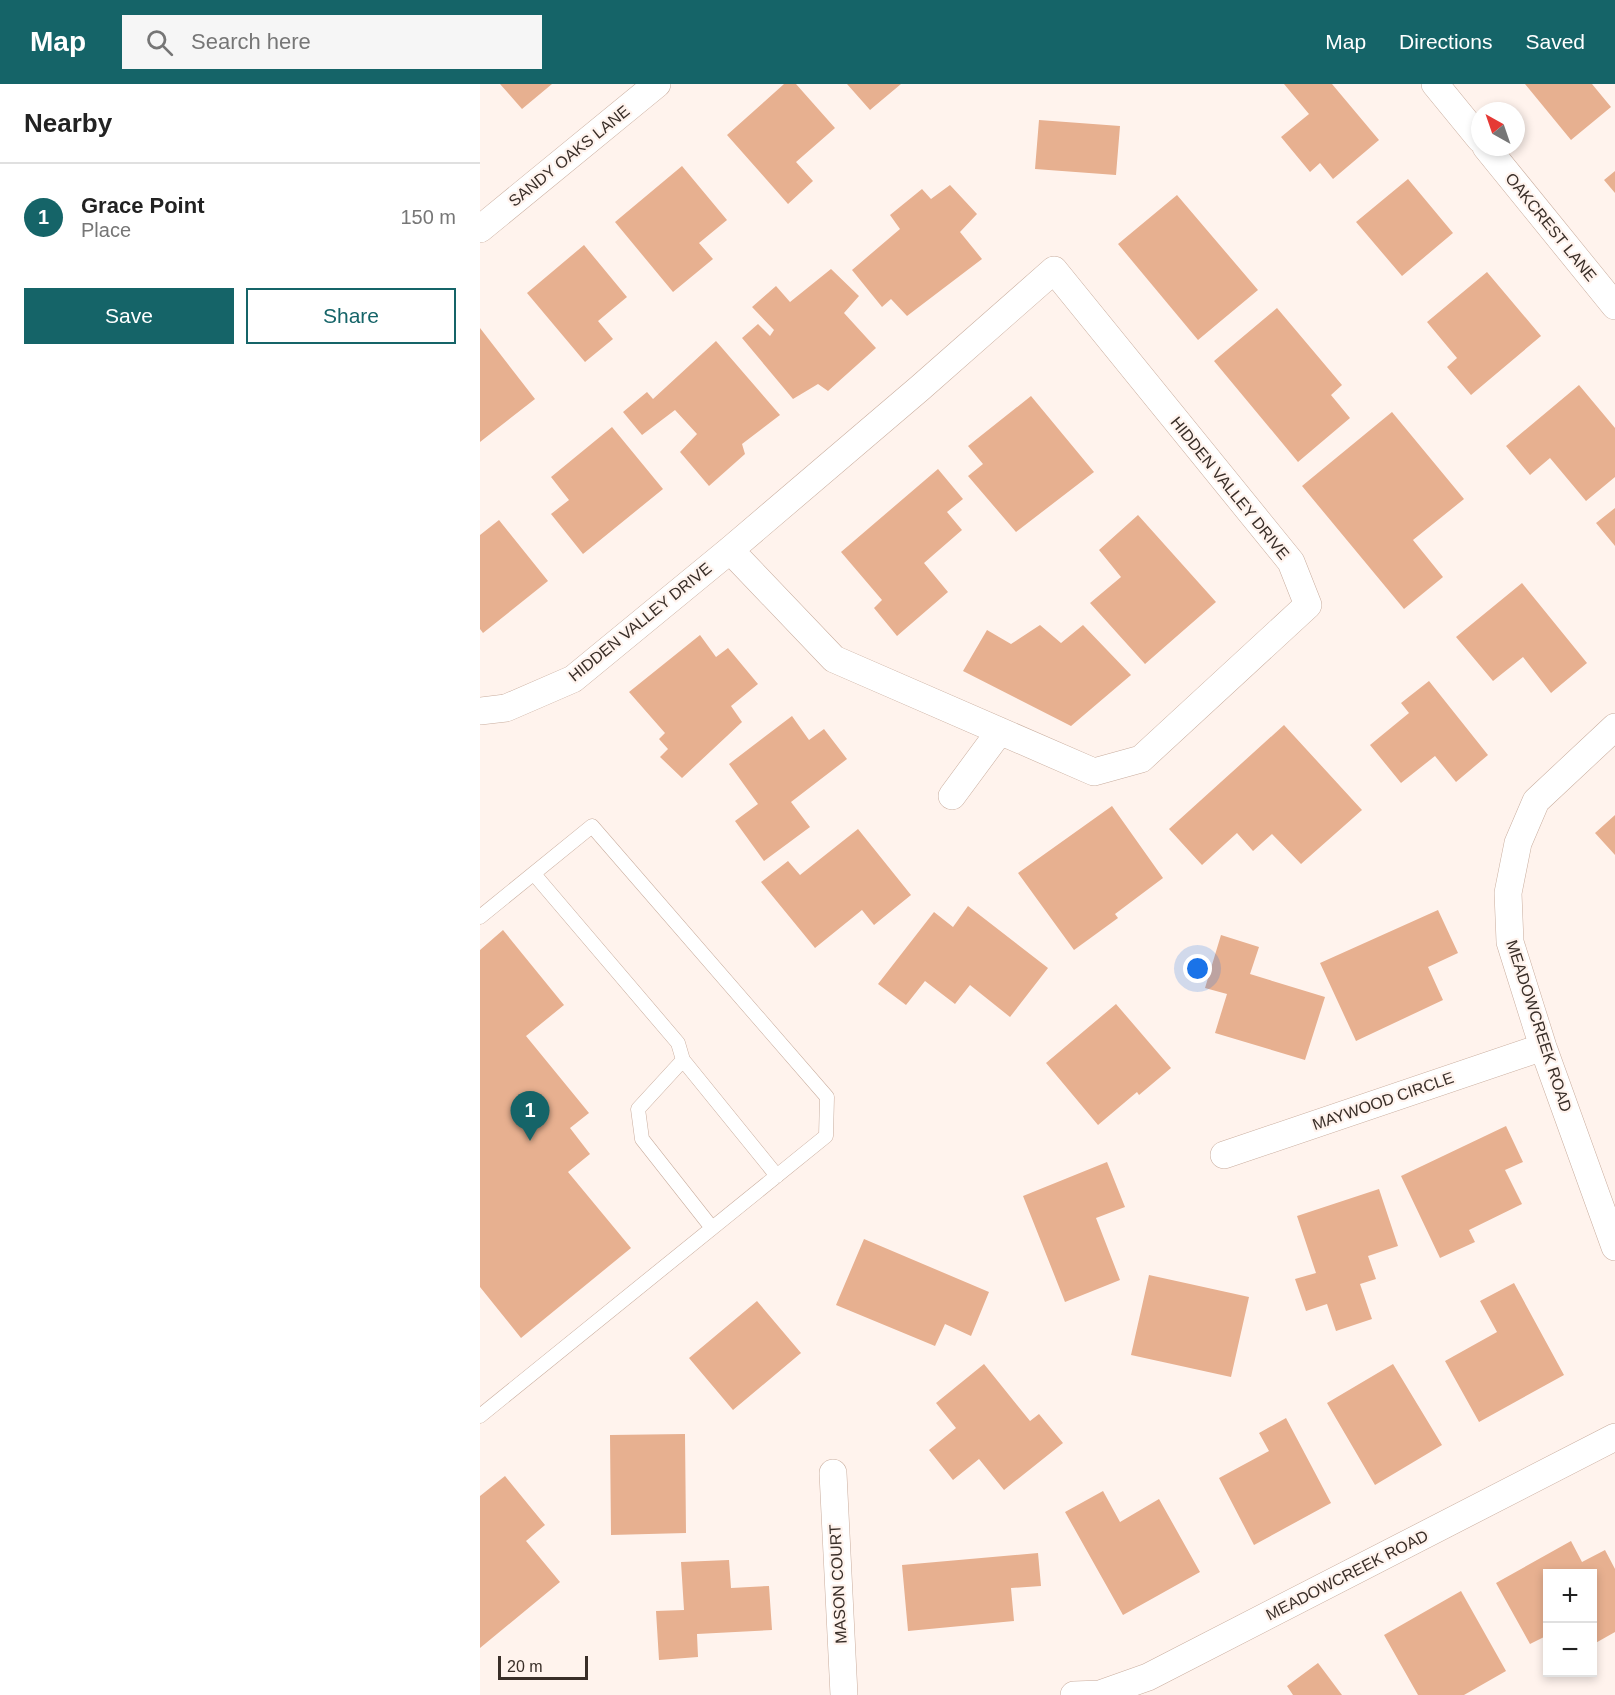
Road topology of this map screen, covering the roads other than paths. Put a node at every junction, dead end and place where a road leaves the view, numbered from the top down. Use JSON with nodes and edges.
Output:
{"nodes":[{"id":1,"x":657,"y":84,"type":"edge"},
{"id":2,"x":1436,"y":84,"type":"edge"},
{"id":3,"x":1471,"y":128,"type":"edge"},
{"id":4,"x":1493,"y":156,"type":"edge"},
{"id":5,"x":480,"y":229,"type":"edge"},
{"id":6,"x":1615,"y":306,"type":"edge"},
{"id":7,"x":730,"y":550,"type":"junction"},
{"id":8,"x":480,"y":711,"type":"edge"},
{"id":9,"x":1615,"y":727,"type":"edge"},
{"id":10,"x":1000,"y":731,"type":"junction"},
{"id":11,"x":952,"y":796,"type":"dead end"},
{"id":12,"x":534,"y":874,"type":"junction"},
{"id":13,"x":480,"y":917,"type":"edge"},
{"id":14,"x":1543,"y":1047,"type":"junction"},
{"id":15,"x":684,"y":1060,"type":"junction"},
{"id":16,"x":1224,"y":1155,"type":"dead end"},
{"id":17,"x":777,"y":1176,"type":"junction"},
{"id":18,"x":712,"y":1228,"type":"junction"},
{"id":19,"x":1615,"y":1247,"type":"edge"},
{"id":20,"x":480,"y":1416,"type":"edge"},
{"id":21,"x":1615,"y":1437,"type":"edge"},
{"id":22,"x":832,"y":1473,"type":"dead end"},
{"id":23,"x":844,"y":1695,"type":"edge"},
{"id":24,"x":1074,"y":1695,"type":"edge"}],
"edges":[{"from":1,"to":5,"type":"street","name":"SANDY OAKS LANE"},
{"from":2,"to":3,"type":"street"},
{"from":4,"to":6,"type":"street","name":"OAKCREST LANE"},
{"from":7,"to":8,"type":"street","name":"HIDDEN VALLEY DRIVE"},
{"from":7,"to":10,"type":"street","name":"HIDDEN VALLEY DRIVE"},
{"from":7,"to":10,"type":"street","name":"HIDDEN VALLEY DRIVE"},
{"from":9,"to":14,"type":"street","name":"MEADOWCREEK ROAD"},
{"from":10,"to":11,"type":"street"},
{"from":12,"to":13,"type":"lane"},
{"from":12,"to":15,"type":"lane"},
{"from":12,"to":17,"type":"lane"},
{"from":14,"to":16,"type":"street","name":"MAYWOOD CIRCLE"},
{"from":14,"to":19,"type":"street","name":"MEADOWCREEK ROAD"},
{"from":15,"to":17,"type":"lane"},
{"from":15,"to":18,"type":"lane"},
{"from":17,"to":18,"type":"lane"},
{"from":18,"to":20,"type":"lane"},
{"from":21,"to":24,"type":"street","name":"MEADOWCREEK ROAD"},
{"from":22,"to":23,"type":"street","name":"MASON COURT"}]}
